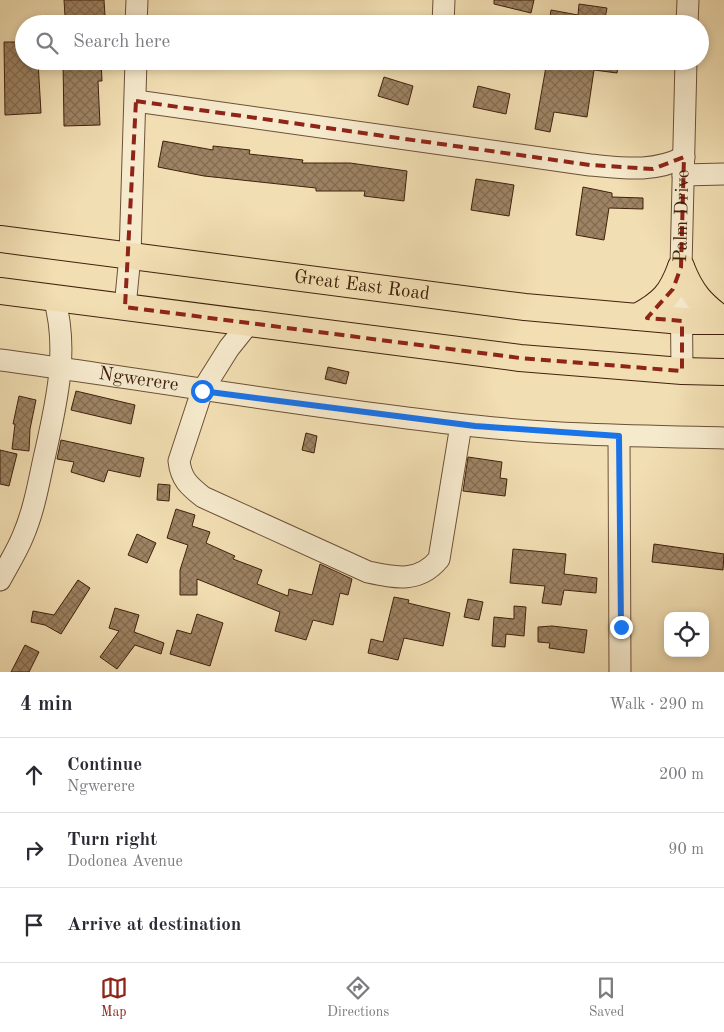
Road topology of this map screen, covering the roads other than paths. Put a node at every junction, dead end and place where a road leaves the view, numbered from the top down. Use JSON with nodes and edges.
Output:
{"nodes":[{"id":1,"x":136,"y":0,"type":"edge"},
{"id":2,"x":444,"y":0,"type":"edge"},
{"id":3,"x":688,"y":0,"type":"edge"},
{"id":4,"x":136,"y":15,"type":"edge"},
{"id":5,"x":443,"y":15,"type":"edge"},
{"id":6,"x":687,"y":15,"type":"edge"},
{"id":7,"x":136,"y":70,"type":"edge"},
{"id":8,"x":686,"y":70,"type":"edge"},
{"id":9,"x":136,"y":101,"type":"junction"},
{"id":10,"x":683,"y":166,"type":"junction"},
{"id":11,"x":724,"y":174,"type":"edge"},
{"id":12,"x":0,"y":239,"type":"edge"},
{"id":13,"x":130,"y":256,"type":"junction"},
{"id":14,"x":681,"y":267,"type":"junction"},
{"id":15,"x":0,"y":291,"type":"edge"},
{"id":16,"x":54,"y":298,"type":"junction"},
{"id":17,"x":125,"y":307,"type":"junction"},
{"id":18,"x":637,"y":317,"type":"junction"},
{"id":19,"x":682,"y":321,"type":"junction"},
{"id":20,"x":724,"y":321,"type":"edge"},
{"id":21,"x":248,"y":323,"type":"junction"},
{"id":22,"x":0,"y":360,"type":"edge"},
{"id":23,"x":60,"y":368,"type":"junction"},
{"id":24,"x":682,"y":371,"type":"junction"},
{"id":25,"x":724,"y":372,"type":"edge"},
{"id":26,"x":202,"y":391,"type":"junction"},
{"id":27,"x":461,"y":424,"type":"junction"},
{"id":28,"x":619,"y":436,"type":"junction"},
{"id":29,"x":724,"y":438,"type":"edge"},
{"id":30,"x":0,"y":580,"type":"edge"},
{"id":31,"x":620,"y":672,"type":"edge"}],
"edges":[{"from":1,"to":4,"type":"street"},
{"from":2,"to":5,"type":"street"},
{"from":3,"to":6,"type":"street"},
{"from":7,"to":9,"type":"street"},
{"from":8,"to":10,"type":"street","name":"Palm Drive"},
{"from":9,"to":10,"type":"street"},
{"from":9,"to":13,"type":"street"},
{"from":10,"to":11,"type":"street"},
{"from":10,"to":14,"type":"street","name":"Palm Drive"},
{"from":12,"to":13,"type":"main road","name":"Great East Road"},
{"from":13,"to":17,"type":"street"},
{"from":13,"to":18,"type":"main road","name":"Great East Road"},
{"from":14,"to":18,"type":"main road"},
{"from":14,"to":19,"type":"street","name":"Palm Drive"},
{"from":14,"to":20,"type":"main road"},
{"from":15,"to":16,"type":"main road"},
{"from":16,"to":17,"type":"main road"},
{"from":16,"to":23,"type":"street"},
{"from":17,"to":21,"type":"main road"},
{"from":18,"to":19,"type":"main road","name":"Great East Road"},
{"from":19,"to":20,"type":"main road","name":"Great East Road"},
{"from":19,"to":24,"type":"street","name":"Palm Drive"},
{"from":21,"to":24,"type":"main road"},
{"from":21,"to":26,"type":"street"},
{"from":22,"to":23,"type":"street","name":"Ngwerere"},
{"from":23,"to":26,"type":"street","name":"Ngwerere"},
{"from":23,"to":30,"type":"street"},
{"from":24,"to":25,"type":"main road"},
{"from":26,"to":27,"type":"street","name":"Ngwerere"},
{"from":26,"to":27,"type":"street"},
{"from":27,"to":28,"type":"street","name":"Ngwerere"},
{"from":28,"to":29,"type":"street","name":"Ngwerere"},
{"from":28,"to":31,"type":"street"}]}
